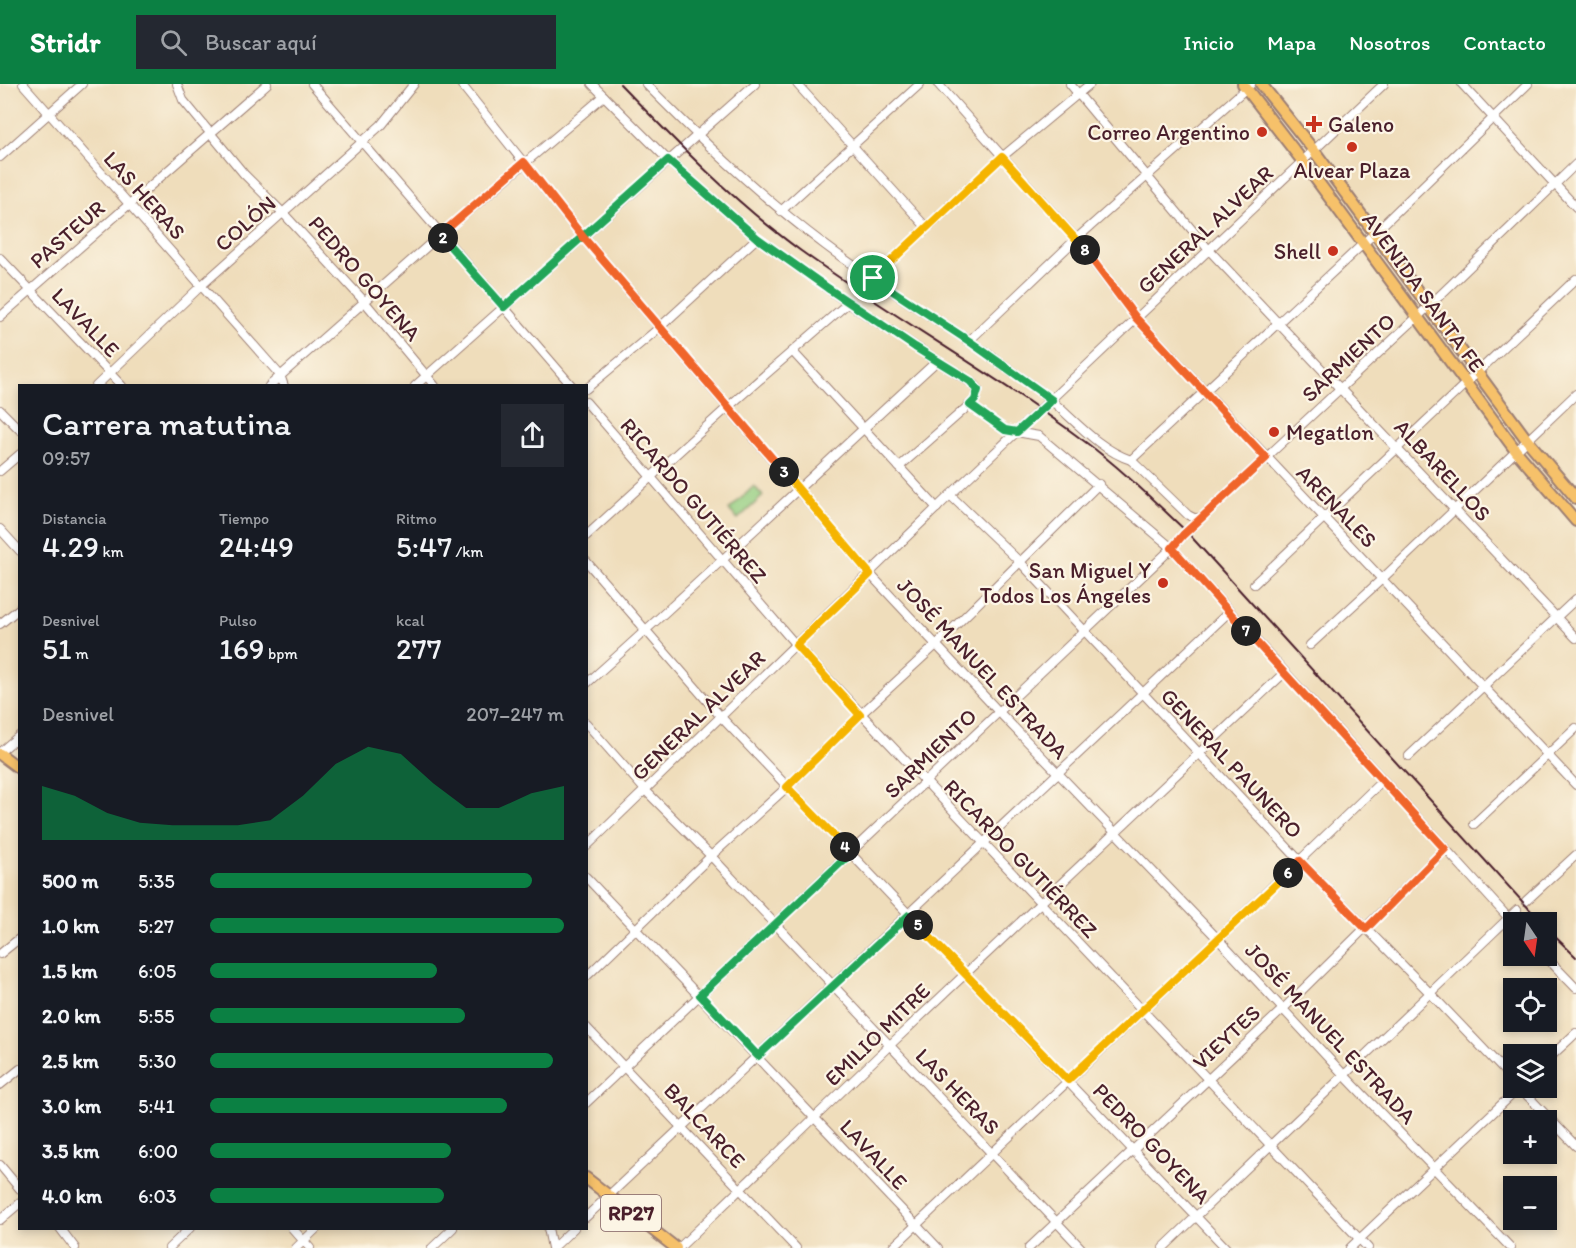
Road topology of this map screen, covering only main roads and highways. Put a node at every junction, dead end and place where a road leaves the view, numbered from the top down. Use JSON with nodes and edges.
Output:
{"nodes":[{"id":1,"x":1261,"y":84,"type":"edge"},
{"id":2,"x":1247,"y":85,"type":"edge"},
{"id":3,"x":1576,"y":498,"type":"edge"},
{"id":4,"x":1576,"y":521,"type":"edge"},
{"id":5,"x":0,"y":753,"type":"edge"},
{"id":6,"x":18,"y":767,"type":"edge"},
{"id":7,"x":588,"y":1180,"type":"edge"},
{"id":8,"x":677,"y":1248,"type":"edge"}],
"edges":[{"from":1,"to":3,"type":"main road","name":"AVENIDA SANTA FE"},
{"from":2,"to":4,"type":"main road","name":"AVENIDA SANTA FE"},
{"from":5,"to":6,"type":"main road"},
{"from":7,"to":8,"type":"main road","number":"RP27"}]}
